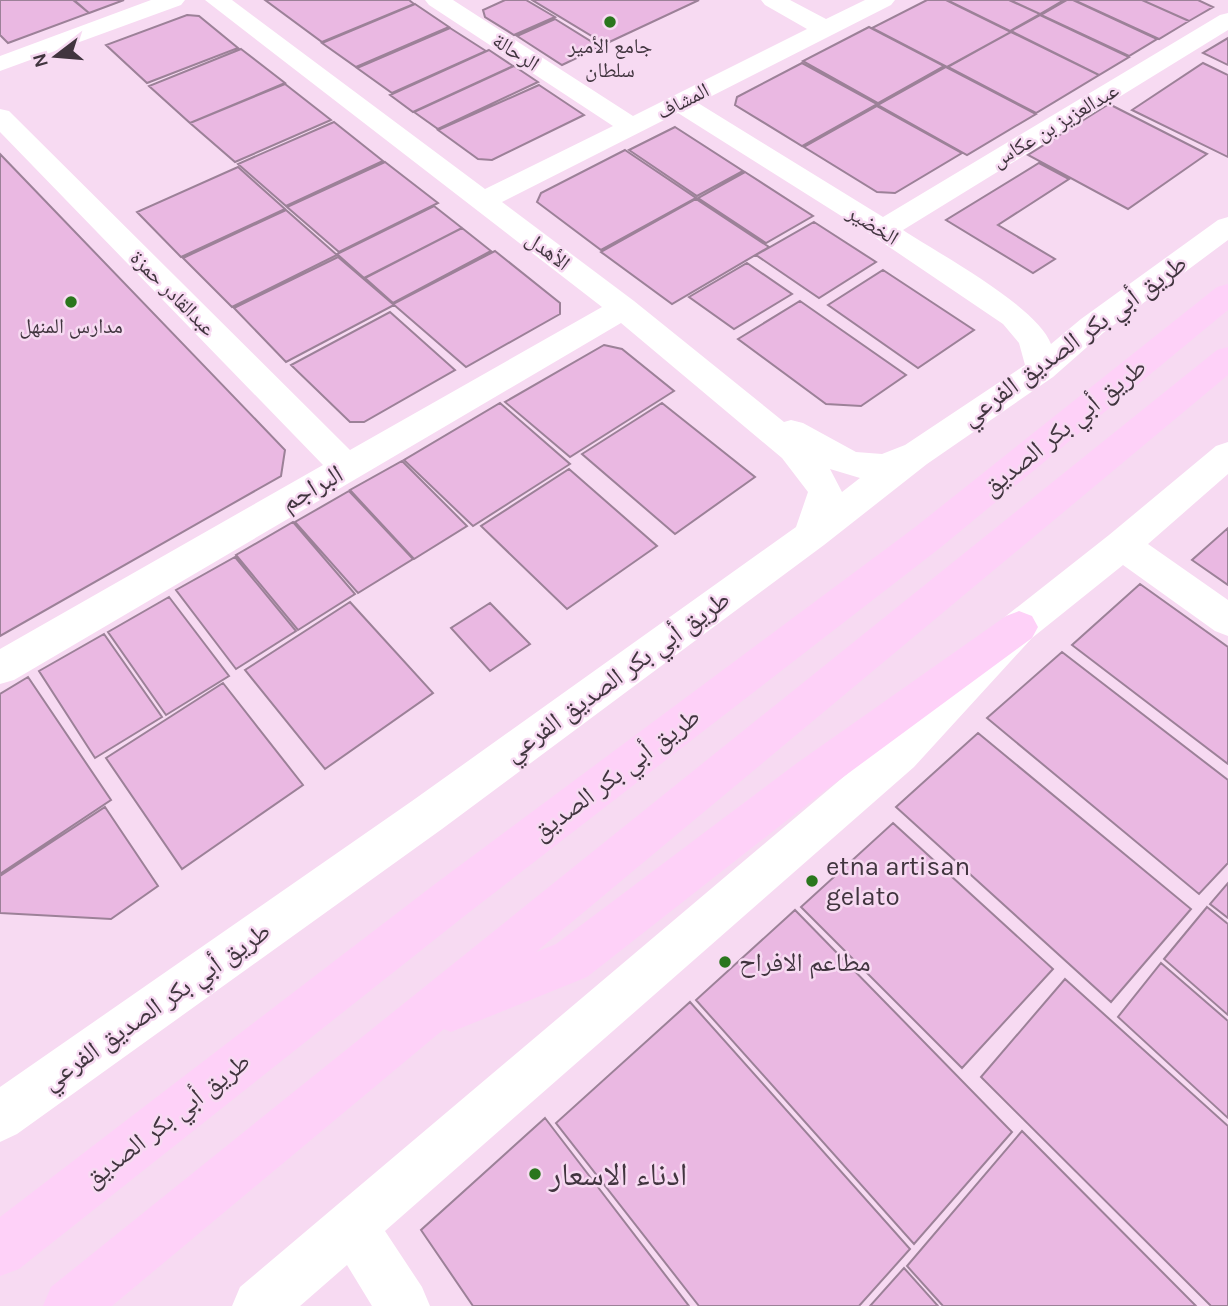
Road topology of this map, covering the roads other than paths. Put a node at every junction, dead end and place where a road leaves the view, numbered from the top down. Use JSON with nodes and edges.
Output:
{"nodes":[{"id":1,"x":173,"y":0,"type":"edge"},
{"id":2,"x":217,"y":0,"type":"edge"},
{"id":3,"x":773,"y":0,"type":"edge"},
{"id":4,"x":883,"y":0,"type":"edge"},
{"id":5,"x":440,"y":1,"type":"edge"},
{"id":6,"x":1228,"y":20,"type":"edge"},
{"id":7,"x":826,"y":29,"type":"junction"},
{"id":8,"x":0,"y":64,"type":"edge"},
{"id":9,"x":679,"y":102,"type":"junction"},
{"id":10,"x":0,"y":117,"type":"edge"},
{"id":11,"x":631,"y":127,"type":"junction"},
{"id":12,"x":482,"y":201,"type":"junction"},
{"id":13,"x":1228,"y":226,"type":"edge"},
{"id":14,"x":883,"y":230,"type":"junction"},
{"id":15,"x":974,"y":290,"type":"junction"},
{"id":16,"x":1228,"y":294,"type":"edge"},
{"id":17,"x":623,"y":308,"type":"junction"},
{"id":18,"x":1093,"y":326,"type":"junction"},
{"id":19,"x":1228,"y":358,"type":"edge"},
{"id":20,"x":1042,"y":369,"type":"junction"},
{"id":21,"x":719,"y":387,"type":"junction"},
{"id":22,"x":915,"y":455,"type":"junction"},
{"id":23,"x":1228,"y":455,"type":"edge"},
{"id":24,"x":347,"y":468,"type":"junction"},
{"id":25,"x":811,"y":535,"type":"junction"},
{"id":26,"x":1122,"y":545,"type":"junction"},
{"id":27,"x":1228,"y":620,"type":"edge"},
{"id":28,"x":1018,"y":627,"type":"junction"},
{"id":29,"x":0,"y":668,"type":"edge"},
{"id":30,"x":420,"y":1021,"type":"junction"},
{"id":31,"x":11,"y":1106,"type":"edge"},
{"id":32,"x":352,"y":1226,"type":"junction"},
{"id":33,"x":0,"y":1250,"type":"edge"},
{"id":34,"x":70,"y":1306,"type":"edge"},
{"id":35,"x":259,"y":1306,"type":"edge"},
{"id":36,"x":403,"y":1306,"type":"edge"}],
"edges":[{"from":1,"to":8,"type":"street"},
{"from":2,"to":12,"type":"street","name":"الأهدل"},
{"from":3,"to":7,"type":"street"},
{"from":4,"to":7,"type":"street","name":"المشاف"},
{"from":5,"to":11,"type":"street","name":"الرحالة"},
{"from":6,"to":14,"type":"street","name":"عبدالعزيز بن عكاس"},
{"from":7,"to":9,"type":"street","name":"المشاف"},
{"from":9,"to":11,"type":"street","name":"المشاف"},
{"from":9,"to":14,"type":"street","name":"الخضير"},
{"from":10,"to":24,"type":"street","name":"عبدالقادر حمزة"},
{"from":11,"to":12,"type":"street","name":"المشاف"},
{"from":12,"to":17,"type":"street","name":"الأهدل"},
{"from":13,"to":18,"type":"street","name":"طريق أبي بكر الصديق الفرعي"},
{"from":14,"to":15,"type":"street","name":"الخضير"},
{"from":15,"to":18,"type":"street"},
{"from":15,"to":20,"type":"street","name":"الخضير"},
{"from":16,"to":33,"type":"main road","name":"طريق أبي بكر الصديق"},
{"from":17,"to":21,"type":"street","name":"الأهدل"},
{"from":17,"to":24,"type":"street","name":"البراجم"},
{"from":18,"to":20,"type":"street","name":"طريق أبي بكر الصديق الفرعي"},
{"from":19,"to":30,"type":"main road","name":"طريق أبي بكر الصديق"},
{"from":20,"to":22,"type":"street","name":"طريق أبي بكر الصديق الفرعي"},
{"from":21,"to":22,"type":"street"},
{"from":21,"to":25,"type":"street","name":"الأهدل"},
{"from":22,"to":25,"type":"street","name":"طريق أبي بكر الصديق الفرعي"},
{"from":23,"to":26,"type":"street"},
{"from":24,"to":29,"type":"street","name":"البراجم"},
{"from":25,"to":31,"type":"street","name":"طريق أبي بكر الصديق الفرعي"},
{"from":26,"to":27,"type":"street"},
{"from":26,"to":28,"type":"street"},
{"from":28,"to":30,"type":"main road"},
{"from":28,"to":32,"type":"street"},
{"from":30,"to":34,"type":"main road","name":"طريق أبي بكر الصديق"},
{"from":32,"to":35,"type":"street"},
{"from":32,"to":36,"type":"street"}]}
